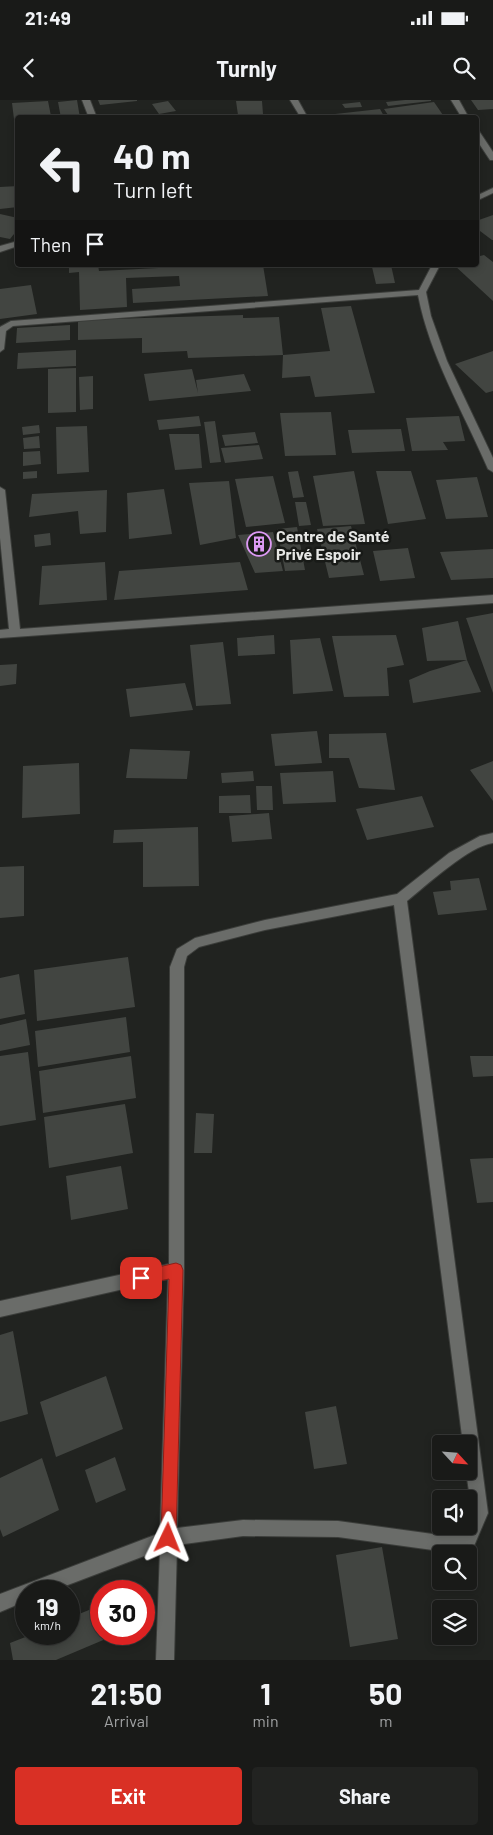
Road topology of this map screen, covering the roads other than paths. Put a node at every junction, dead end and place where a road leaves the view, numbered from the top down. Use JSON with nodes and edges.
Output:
{"nodes":[{"id":1,"x":86,"y":100,"type":"edge"},
{"id":2,"x":294,"y":100,"type":"edge"},
{"id":3,"x":454,"y":100,"type":"edge"},
{"id":4,"x":92,"y":115,"type":"edge"},
{"id":5,"x":303,"y":115,"type":"edge"},
{"id":6,"x":464,"y":115,"type":"edge"},
{"id":7,"x":479,"y":137,"type":"edge"},
{"id":8,"x":493,"y":158,"type":"edge"},
{"id":9,"x":493,"y":190,"type":"edge"},
{"id":10,"x":479,"y":197,"type":"edge"},
{"id":11,"x":15,"y":244,"type":"edge"},
{"id":12,"x":0,"y":248,"type":"edge"},
{"id":13,"x":435,"y":267,"type":"edge"},
{"id":14,"x":422,"y":292,"type":"junction"},
{"id":15,"x":0,"y":349,"type":"edge"},
{"id":16,"x":493,"y":469,"type":"edge"},
{"id":17,"x":0,"y":490,"type":"edge"},
{"id":18,"x":493,"y":599,"type":"edge"},
{"id":19,"x":15,"y":632,"type":"junction"},
{"id":20,"x":0,"y":634,"type":"edge"},
{"id":21,"x":493,"y":838,"type":"edge"},
{"id":22,"x":400,"y":899,"type":"junction"},
{"id":23,"x":176,"y":1270,"type":"junction"},
{"id":24,"x":0,"y":1309,"type":"edge"},
{"id":25,"x":168,"y":1538,"type":"junction"},
{"id":26,"x":59,"y":1580,"type":"edge"},
{"id":27,"x":15,"y":1597,"type":"edge"},
{"id":28,"x":0,"y":1603,"type":"edge"},
{"id":29,"x":165,"y":1660,"type":"edge"}],
"edges":[{"from":1,"to":4,"type":"street"},
{"from":2,"to":5,"type":"street"},
{"from":3,"to":6,"type":"street"},
{"from":7,"to":8,"type":"street"},
{"from":9,"to":10,"type":"street"},
{"from":11,"to":12,"type":"street"},
{"from":13,"to":14,"type":"street"},
{"from":14,"to":15,"type":"street"},
{"from":14,"to":16,"type":"street"},
{"from":17,"to":19,"type":"street"},
{"from":18,"to":19,"type":"street"},
{"from":19,"to":20,"type":"street"},
{"from":21,"to":22,"type":"street"},
{"from":22,"to":23,"type":"street"},
{"from":22,"to":25,"type":"street"},
{"from":23,"to":24,"type":"street"},
{"from":23,"to":25,"type":"street"},
{"from":25,"to":26,"type":"street"},
{"from":25,"to":29,"type":"street"},
{"from":27,"to":28,"type":"street"}]}
